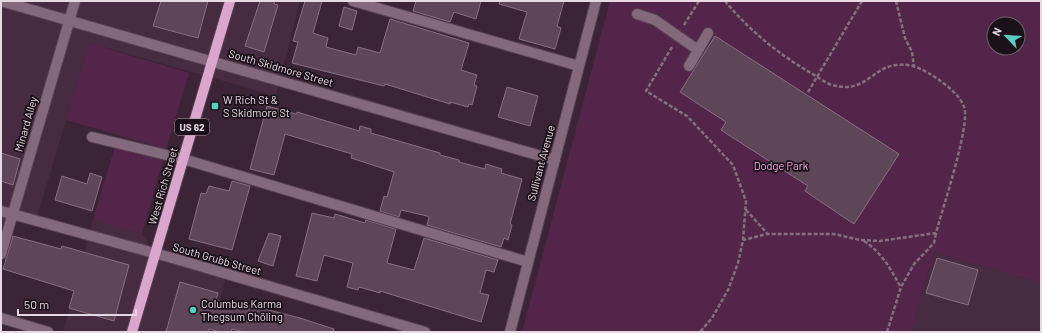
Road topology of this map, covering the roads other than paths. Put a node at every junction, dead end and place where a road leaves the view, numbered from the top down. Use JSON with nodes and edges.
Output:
{"nodes":[{"id":1,"x":1,"y":1,"type":"edge"},
{"id":2,"x":75,"y":1,"type":"edge"},
{"id":3,"x":230,"y":1,"type":"edge"},
{"id":4,"x":353,"y":1,"type":"edge"},
{"id":5,"x":596,"y":1,"type":"edge"},
{"id":6,"x":637,"y":14,"type":"dead end"},
{"id":7,"x":69,"y":21,"type":"junction"},
{"id":8,"x":708,"y":33,"type":"dead end"},
{"id":9,"x":698,"y":50,"type":"junction"},
{"id":10,"x":212,"y":61,"type":"junction"},
{"id":11,"x":579,"y":66,"type":"junction"},
{"id":12,"x":689,"y":66,"type":"dead end"},
{"id":13,"x":92,"y":137,"type":"dead end"},
{"id":14,"x":183,"y":158,"type":"junction"},
{"id":15,"x":555,"y":160,"type":"junction"},
{"id":16,"x":1,"y":211,"type":"edge"},
{"id":17,"x":12,"y":214,"type":"junction"},
{"id":18,"x":1,"y":254,"type":"edge"},
{"id":19,"x":155,"y":254,"type":"junction"},
{"id":20,"x":528,"y":262,"type":"junction"},
{"id":21,"x":1,"y":318,"type":"edge"},
{"id":22,"x":48,"y":332,"type":"edge"},
{"id":23,"x":132,"y":332,"type":"edge"},
{"id":24,"x":425,"y":332,"type":"edge"},
{"id":25,"x":510,"y":332,"type":"edge"}],
"edges":[{"from":1,"to":7,"type":"street","name":"South Skidmore Street"},
{"from":2,"to":7,"type":"street","name":"Minard Alley"},
{"from":3,"to":10,"type":"main road","name":"West Rich Street","number":"US 62"},
{"from":4,"to":11,"type":"street"},
{"from":5,"to":11,"type":"street","name":"Sullivant Avenue"},
{"from":6,"to":9,"type":"street"},
{"from":7,"to":10,"type":"street","name":"South Skidmore Street"},
{"from":7,"to":17,"type":"street","name":"Minard Alley"},
{"from":8,"to":9,"type":"street"},
{"from":9,"to":12,"type":"street"},
{"from":10,"to":14,"type":"main road","name":"West Rich Street","number":"US 62"},
{"from":10,"to":15,"type":"street","name":"South Skidmore Street"},
{"from":11,"to":15,"type":"street","name":"Sullivant Avenue"},
{"from":13,"to":14,"type":"street"},
{"from":14,"to":19,"type":"main road","name":"West Rich Street","number":"US 62"},
{"from":14,"to":20,"type":"street"},
{"from":15,"to":20,"type":"street","name":"Sullivant Avenue"},
{"from":16,"to":17,"type":"street","name":"South Grubb Street"},
{"from":17,"to":18,"type":"street","name":"Minard Alley"},
{"from":17,"to":19,"type":"street","name":"South Grubb Street"},
{"from":19,"to":23,"type":"main road","name":"West Rich Street","number":"US 62"},
{"from":19,"to":24,"type":"street","name":"South Grubb Street"},
{"from":20,"to":25,"type":"street","name":"Sullivant Avenue"},
{"from":21,"to":22,"type":"street"}]}
